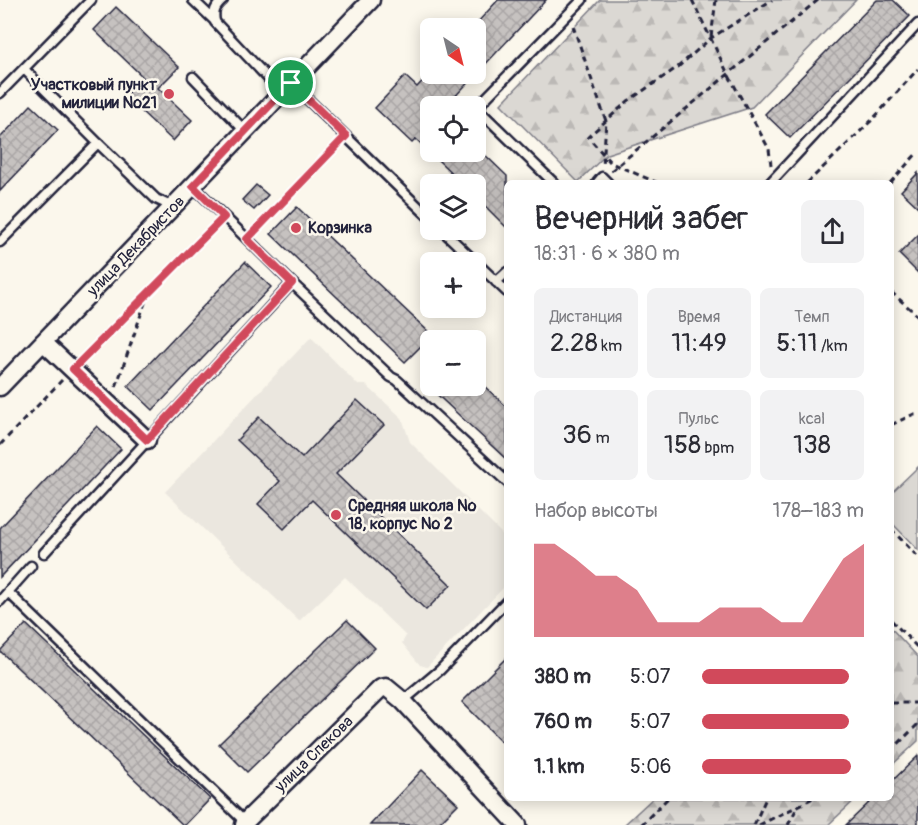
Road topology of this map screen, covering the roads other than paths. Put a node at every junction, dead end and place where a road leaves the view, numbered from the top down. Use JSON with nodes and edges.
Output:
{"nodes":[{"id":1,"x":92,"y":0,"type":"edge"},
{"id":2,"x":193,"y":0,"type":"edge"},
{"id":3,"x":223,"y":0,"type":"edge"},
{"id":4,"x":371,"y":0,"type":"edge"},
{"id":5,"x":582,"y":0,"type":"edge"},
{"id":6,"x":215,"y":22,"type":"junction"},
{"id":7,"x":918,"y":24,"type":"edge"},
{"id":8,"x":24,"y":69,"type":"junction"},
{"id":9,"x":193,"y":76,"type":"dead end"},
{"id":10,"x":287,"y":88,"type":"junction"},
{"id":11,"x":0,"y":93,"type":"edge"},
{"id":12,"x":245,"y":131,"type":"junction"},
{"id":13,"x":98,"y":143,"type":"junction"},
{"id":14,"x":551,"y":180,"type":"edge"},
{"id":15,"x":773,"y":180,"type":"edge"},
{"id":16,"x":193,"y":186,"type":"junction"},
{"id":17,"x":173,"y":207,"type":"junction"},
{"id":18,"x":420,"y":208,"type":"edge"},
{"id":19,"x":452,"y":240,"type":"edge"},
{"id":20,"x":0,"y":242,"type":"edge"},
{"id":21,"x":504,"y":275,"type":"edge"},
{"id":22,"x":496,"y":282,"type":"junction"},
{"id":23,"x":292,"y":283,"type":"junction"},
{"id":24,"x":504,"y":289,"type":"edge"},
{"id":25,"x":43,"y":342,"type":"junction"},
{"id":26,"x":0,"y":387,"type":"edge"},
{"id":27,"x":147,"y":440,"type":"junction"},
{"id":28,"x":504,"y":479,"type":"edge"},
{"id":29,"x":44,"y":553,"type":"dead end"},
{"id":30,"x":32,"y":566,"type":"dead end"},
{"id":31,"x":8,"y":592,"type":"junction"},
{"id":32,"x":0,"y":601,"type":"edge"},
{"id":33,"x":504,"y":604,"type":"edge"},
{"id":34,"x":403,"y":701,"type":"junction"},
{"id":35,"x":245,"y":823,"type":"edge"},
{"id":36,"x":518,"y":825,"type":"edge"}],
"edges":[{"from":1,"to":8,"type":"lane"},
{"from":2,"to":6,"type":"lane"},
{"from":3,"to":6,"type":"lane"},
{"from":4,"to":10,"type":"street","name":"улица Декабристов"},
{"from":5,"to":14,"type":"lane"},
{"from":6,"to":10,"type":"lane"},
{"from":7,"to":15,"type":"lane"},
{"from":8,"to":11,"type":"lane"},
{"from":8,"to":13,"type":"lane"},
{"from":9,"to":12,"type":"lane"},
{"from":10,"to":12,"type":"street","name":"улица Декабристов"},
{"from":10,"to":18,"type":"lane"},
{"from":12,"to":16,"type":"street","name":"улица Декабристов"},
{"from":13,"to":17,"type":"lane"},
{"from":13,"to":20,"type":"lane"},
{"from":16,"to":17,"type":"street","name":"улица Декабристов"},
{"from":16,"to":23,"type":"lane"},
{"from":17,"to":25,"type":"street","name":"улица Декабристов"},
{"from":19,"to":22,"type":"lane"},
{"from":21,"to":22,"type":"lane"},
{"from":22,"to":24,"type":"lane"},
{"from":23,"to":27,"type":"lane"},
{"from":23,"to":28,"type":"lane"},
{"from":25,"to":26,"type":"street","name":"улица Декабристов"},
{"from":25,"to":27,"type":"street"},
{"from":27,"to":29,"type":"lane"},
{"from":30,"to":31,"type":"lane"},
{"from":31,"to":32,"type":"lane"},
{"from":31,"to":35,"type":"lane"},
{"from":33,"to":34,"type":"lane"},
{"from":34,"to":35,"type":"street","name":"улица Спекова"},
{"from":34,"to":36,"type":"street"}]}
